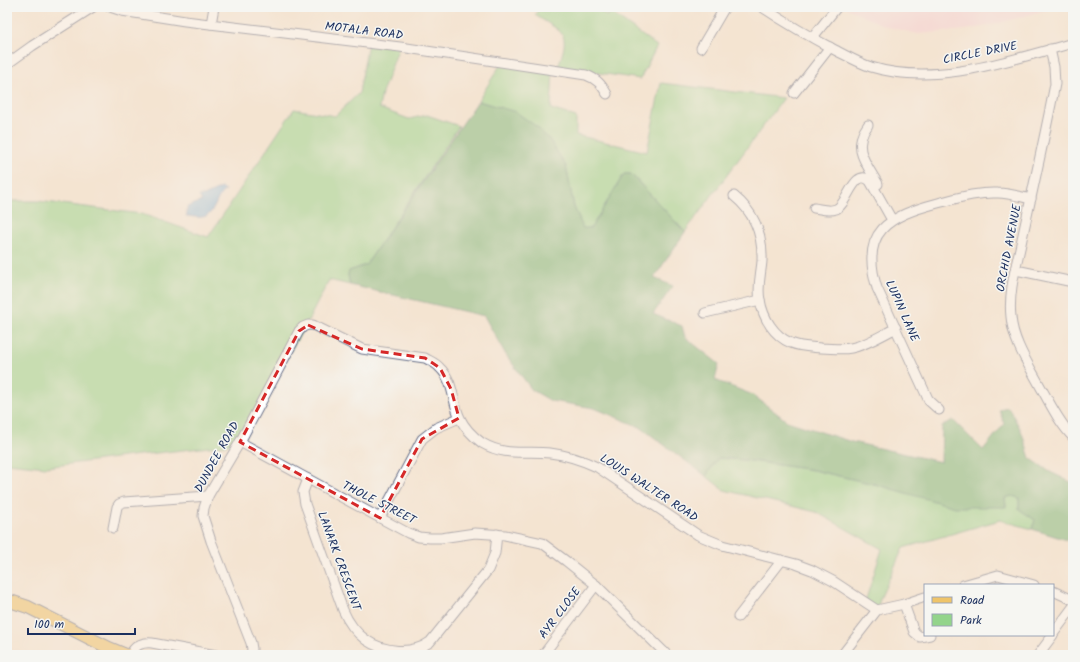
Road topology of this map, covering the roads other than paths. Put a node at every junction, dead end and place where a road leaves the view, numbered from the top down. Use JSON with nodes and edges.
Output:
{"nodes":[{"id":1,"x":93,"y":7,"type":"edge"},
{"id":2,"x":110,"y":7,"type":"edge"},
{"id":3,"x":214,"y":7,"type":"edge"},
{"id":4,"x":725,"y":7,"type":"edge"},
{"id":5,"x":762,"y":7,"type":"edge"},
{"id":6,"x":837,"y":7,"type":"edge"},
{"id":7,"x":211,"y":24,"type":"junction"},
{"id":8,"x":813,"y":37,"type":"junction"},
{"id":9,"x":1073,"y":43,"type":"edge"},
{"id":10,"x":830,"y":47,"type":"junction"},
{"id":11,"x":701,"y":48,"type":"dead end"},
{"id":12,"x":1050,"y":49,"type":"junction"},
{"id":13,"x":7,"y":64,"type":"edge"},
{"id":14,"x":794,"y":93,"type":"dead end"},
{"id":15,"x":607,"y":94,"type":"dead end"},
{"id":16,"x":868,"y":125,"type":"dead end"},
{"id":17,"x":734,"y":196,"type":"dead end"},
{"id":18,"x":1031,"y":199,"type":"junction"},
{"id":19,"x":814,"y":208,"type":"dead end"},
{"id":20,"x":895,"y":218,"type":"junction"},
{"id":21,"x":1016,"y":270,"type":"junction"},
{"id":22,"x":1073,"y":282,"type":"edge"},
{"id":23,"x":760,"y":300,"type":"junction"},
{"id":24,"x":705,"y":313,"type":"dead end"},
{"id":25,"x":306,"y":326,"type":"joint"},
{"id":26,"x":896,"y":328,"type":"junction"},
{"id":27,"x":939,"y":410,"type":"dead end"},
{"id":28,"x":459,"y":418,"type":"junction"},
{"id":29,"x":1073,"y":437,"type":"edge"},
{"id":30,"x":240,"y":442,"type":"junction"},
{"id":31,"x":308,"y":479,"type":"junction"},
{"id":32,"x":208,"y":496,"type":"junction"},
{"id":33,"x":380,"y":518,"type":"junction"},
{"id":34,"x":113,"y":528,"type":"dead end"},
{"id":35,"x":497,"y":534,"type":"junction"},
{"id":36,"x":782,"y":560,"type":"junction"},
{"id":37,"x":967,"y":584,"type":"edge"},
{"id":38,"x":1030,"y":584,"type":"edge"},
{"id":39,"x":596,"y":585,"type":"junction"},
{"id":40,"x":7,"y":591,"type":"edge"},
{"id":41,"x":1054,"y":591,"type":"edge"},
{"id":42,"x":924,"y":597,"type":"edge"},
{"id":43,"x":7,"y":600,"type":"edge"},
{"id":44,"x":1073,"y":600,"type":"edge"},
{"id":45,"x":904,"y":604,"type":"junction"},
{"id":46,"x":28,"y":607,"type":"junction"},
{"id":47,"x":1073,"y":607,"type":"edge"},
{"id":48,"x":877,"y":610,"type":"junction"},
{"id":49,"x":738,"y":617,"type":"dead end"},
{"id":50,"x":1054,"y":634,"type":"edge"},
{"id":51,"x":925,"y":636,"type":"edge"},
{"id":52,"x":1052,"y":636,"type":"edge"},
{"id":53,"x":126,"y":655,"type":"edge"},
{"id":54,"x":130,"y":655,"type":"edge"},
{"id":55,"x":216,"y":655,"type":"edge"},
{"id":56,"x":251,"y":655,"type":"edge"},
{"id":57,"x":543,"y":655,"type":"edge"},
{"id":58,"x":666,"y":655,"type":"edge"},
{"id":59,"x":842,"y":655,"type":"edge"},
{"id":60,"x":1038,"y":655,"type":"edge"}],
"edges":[{"from":1,"to":13,"type":"street"},
{"from":2,"to":7,"type":"street","name":"MOTALA ROAD"},
{"from":3,"to":7,"type":"street"},
{"from":4,"to":11,"type":"street"},
{"from":5,"to":8,"type":"street","name":"CIRCLE DRIVE"},
{"from":6,"to":8,"type":"street"},
{"from":7,"to":15,"type":"street","name":"MOTALA ROAD"},
{"from":8,"to":10,"type":"street","name":"CIRCLE DRIVE"},
{"from":9,"to":12,"type":"street","name":"CIRCLE DRIVE"},
{"from":10,"to":12,"type":"street","name":"CIRCLE DRIVE"},
{"from":10,"to":14,"type":"street"},
{"from":12,"to":18,"type":"street","name":"ORCHID AVENUE"},
{"from":16,"to":20,"type":"street"},
{"from":17,"to":23,"type":"street"},
{"from":18,"to":20,"type":"street","name":"LUPIN LANE"},
{"from":18,"to":21,"type":"street","name":"ORCHID AVENUE"},
{"from":19,"to":20,"type":"street"},
{"from":20,"to":26,"type":"street","name":"LUPIN LANE"},
{"from":21,"to":22,"type":"street"},
{"from":21,"to":29,"type":"street","name":"ORCHID AVENUE"},
{"from":23,"to":24,"type":"street"},
{"from":23,"to":26,"type":"street"},
{"from":25,"to":28,"type":"street","name":"LOUIS WALTER ROAD"},
{"from":25,"to":30,"type":"street","name":"DUNDEE ROAD"},
{"from":26,"to":27,"type":"street","name":"LUPIN LANE"},
{"from":28,"to":33,"type":"street"},
{"from":28,"to":36,"type":"street","name":"LOUIS WALTER ROAD"},
{"from":30,"to":31,"type":"street","name":"THOLE STREET"},
{"from":30,"to":32,"type":"street","name":"DUNDEE ROAD"},
{"from":31,"to":33,"type":"street","name":"THOLE STREET"},
{"from":31,"to":35,"type":"street","name":"LANARK CRESCENT"},
{"from":32,"to":34,"type":"street"},
{"from":32,"to":56,"type":"street","name":"DUNDEE ROAD"},
{"from":33,"to":35,"type":"street","name":"THOLE STREET"},
{"from":35,"to":39,"type":"street","name":"THOLE STREET"},
{"from":36,"to":48,"type":"street","name":"LOUIS WALTER ROAD"},
{"from":36,"to":49,"type":"street"},
{"from":37,"to":38,"type":"street"},
{"from":39,"to":57,"type":"street","name":"AYR CLOSE"},
{"from":39,"to":58,"type":"street","name":"THOLE STREET"},
{"from":40,"to":46,"type":"main road"},
{"from":41,"to":44,"type":"street"},
{"from":42,"to":45,"type":"street"},
{"from":43,"to":46,"type":"main road"},
{"from":45,"to":48,"type":"street"},
{"from":45,"to":51,"type":"street"},
{"from":46,"to":53,"type":"main road"},
{"from":47,"to":50,"type":"street"},
{"from":48,"to":59,"type":"street"},
{"from":52,"to":60,"type":"street"},
{"from":54,"to":55,"type":"street"}]}
